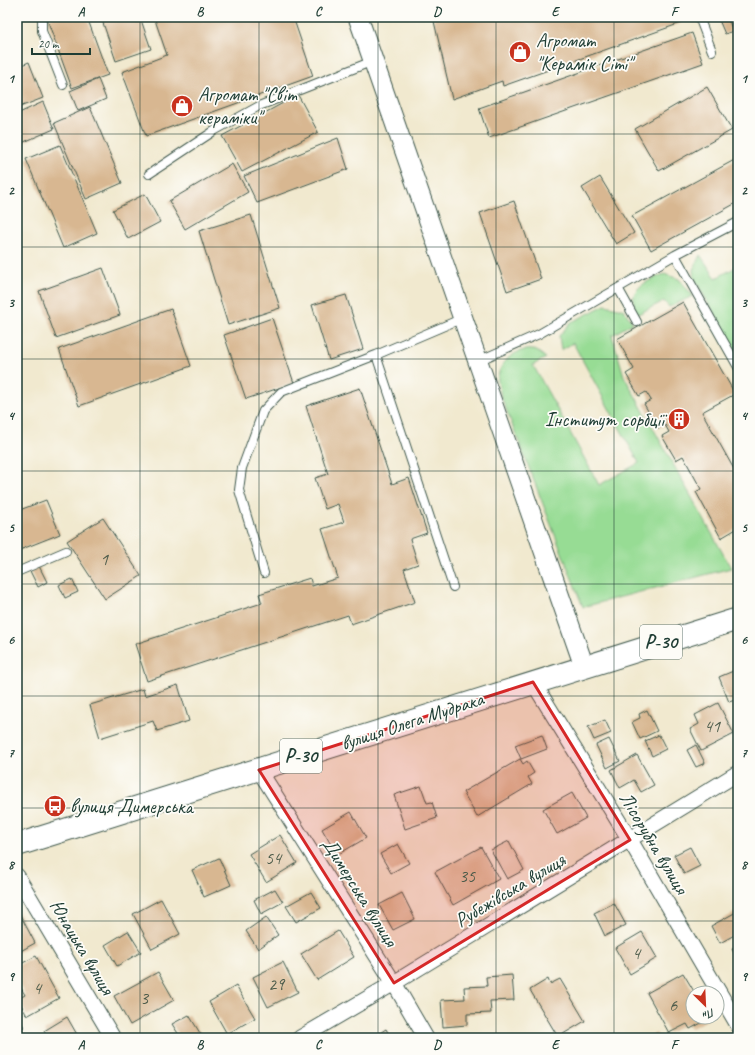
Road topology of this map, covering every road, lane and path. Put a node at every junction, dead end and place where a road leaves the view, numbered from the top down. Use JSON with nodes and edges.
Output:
{"nodes":[{"id":1,"x":42,"y":17,"type":"edge"},
{"id":2,"x":358,"y":17,"type":"edge"},
{"id":3,"x":699,"y":17,"type":"edge"},
{"id":4,"x":712,"y":51,"type":"dead end"},
{"id":5,"x":373,"y":61,"type":"junction"},
{"id":6,"x":63,"y":85,"type":"dead end"},
{"id":7,"x":150,"y":174,"type":"dead end"},
{"id":8,"x":738,"y":222,"type":"edge"},
{"id":9,"x":675,"y":255,"type":"junction"},
{"id":10,"x":618,"y":288,"type":"junction"},
{"id":11,"x":463,"y":318,"type":"junction"},
{"id":12,"x":637,"y":322,"type":"dead end"},
{"id":13,"x":376,"y":355,"type":"junction"},
{"id":14,"x":478,"y":361,"type":"junction"},
{"id":15,"x":738,"y":367,"type":"edge"},
{"id":16,"x":66,"y":551,"type":"dead end"},
{"id":17,"x":17,"y":572,"type":"edge"},
{"id":18,"x":264,"y":573,"type":"dead end"},
{"id":19,"x":453,"y":587,"type":"dead end"},
{"id":20,"x":738,"y":619,"type":"edge"},
{"id":21,"x":584,"y":666,"type":"junction"},
{"id":22,"x":533,"y":682,"type":"junction"},
{"id":23,"x":259,"y":770,"type":"junction"},
{"id":24,"x":738,"y":773,"type":"edge"},
{"id":25,"x":630,"y":840,"type":"junction"},
{"id":26,"x":17,"y":844,"type":"edge"},
{"id":27,"x":17,"y":876,"type":"edge"},
{"id":28,"x":394,"y":983,"type":"junction"},
{"id":29,"x":738,"y":1026,"type":"edge"},
{"id":30,"x":113,"y":1038,"type":"edge"},
{"id":31,"x":300,"y":1038,"type":"edge"},
{"id":32,"x":426,"y":1038,"type":"edge"}],
"edges":[{"from":1,"to":6,"type":"lane"},
{"from":2,"to":5,"type":"street"},
{"from":3,"to":4,"type":"lane"},
{"from":5,"to":7,"type":"lane"},
{"from":5,"to":11,"type":"street"},
{"from":8,"to":9,"type":"lane"},
{"from":9,"to":10,"type":"lane"},
{"from":9,"to":15,"type":"lane"},
{"from":10,"to":12,"type":"lane"},
{"from":10,"to":14,"type":"lane"},
{"from":11,"to":13,"type":"lane"},
{"from":11,"to":14,"type":"street"},
{"from":13,"to":18,"type":"lane"},
{"from":13,"to":19,"type":"lane"},
{"from":14,"to":21,"type":"street"},
{"from":16,"to":17,"type":"lane"},
{"from":20,"to":21,"type":"main road","name":"вулиця Олега Мудрака","number":"Р-30"},
{"from":21,"to":22,"type":"main road","name":"вулиця Олега Мудрака","number":"Р-30"},
{"from":22,"to":23,"type":"main road","name":"вулиця Олега Мудрака","number":"Р-30"},
{"from":22,"to":25,"type":"street","name":"Лісорубна вулиця"},
{"from":23,"to":26,"type":"main road","name":"вулиця Олега Мудрака","number":"Р-30"},
{"from":23,"to":28,"type":"street","name":"Димерська вулиця"},
{"from":24,"to":25,"type":"street","name":"Рубежівська вулиця"},
{"from":25,"to":28,"type":"street","name":"Рубежівська вулиця"},
{"from":25,"to":29,"type":"street","name":"Лісорубна вулиця"},
{"from":27,"to":30,"type":"street","name":"Юнацька вулиця"},
{"from":28,"to":31,"type":"street","name":"Рубежівська вулиця"},
{"from":28,"to":32,"type":"street","name":"Димерська вулиця"}]}
